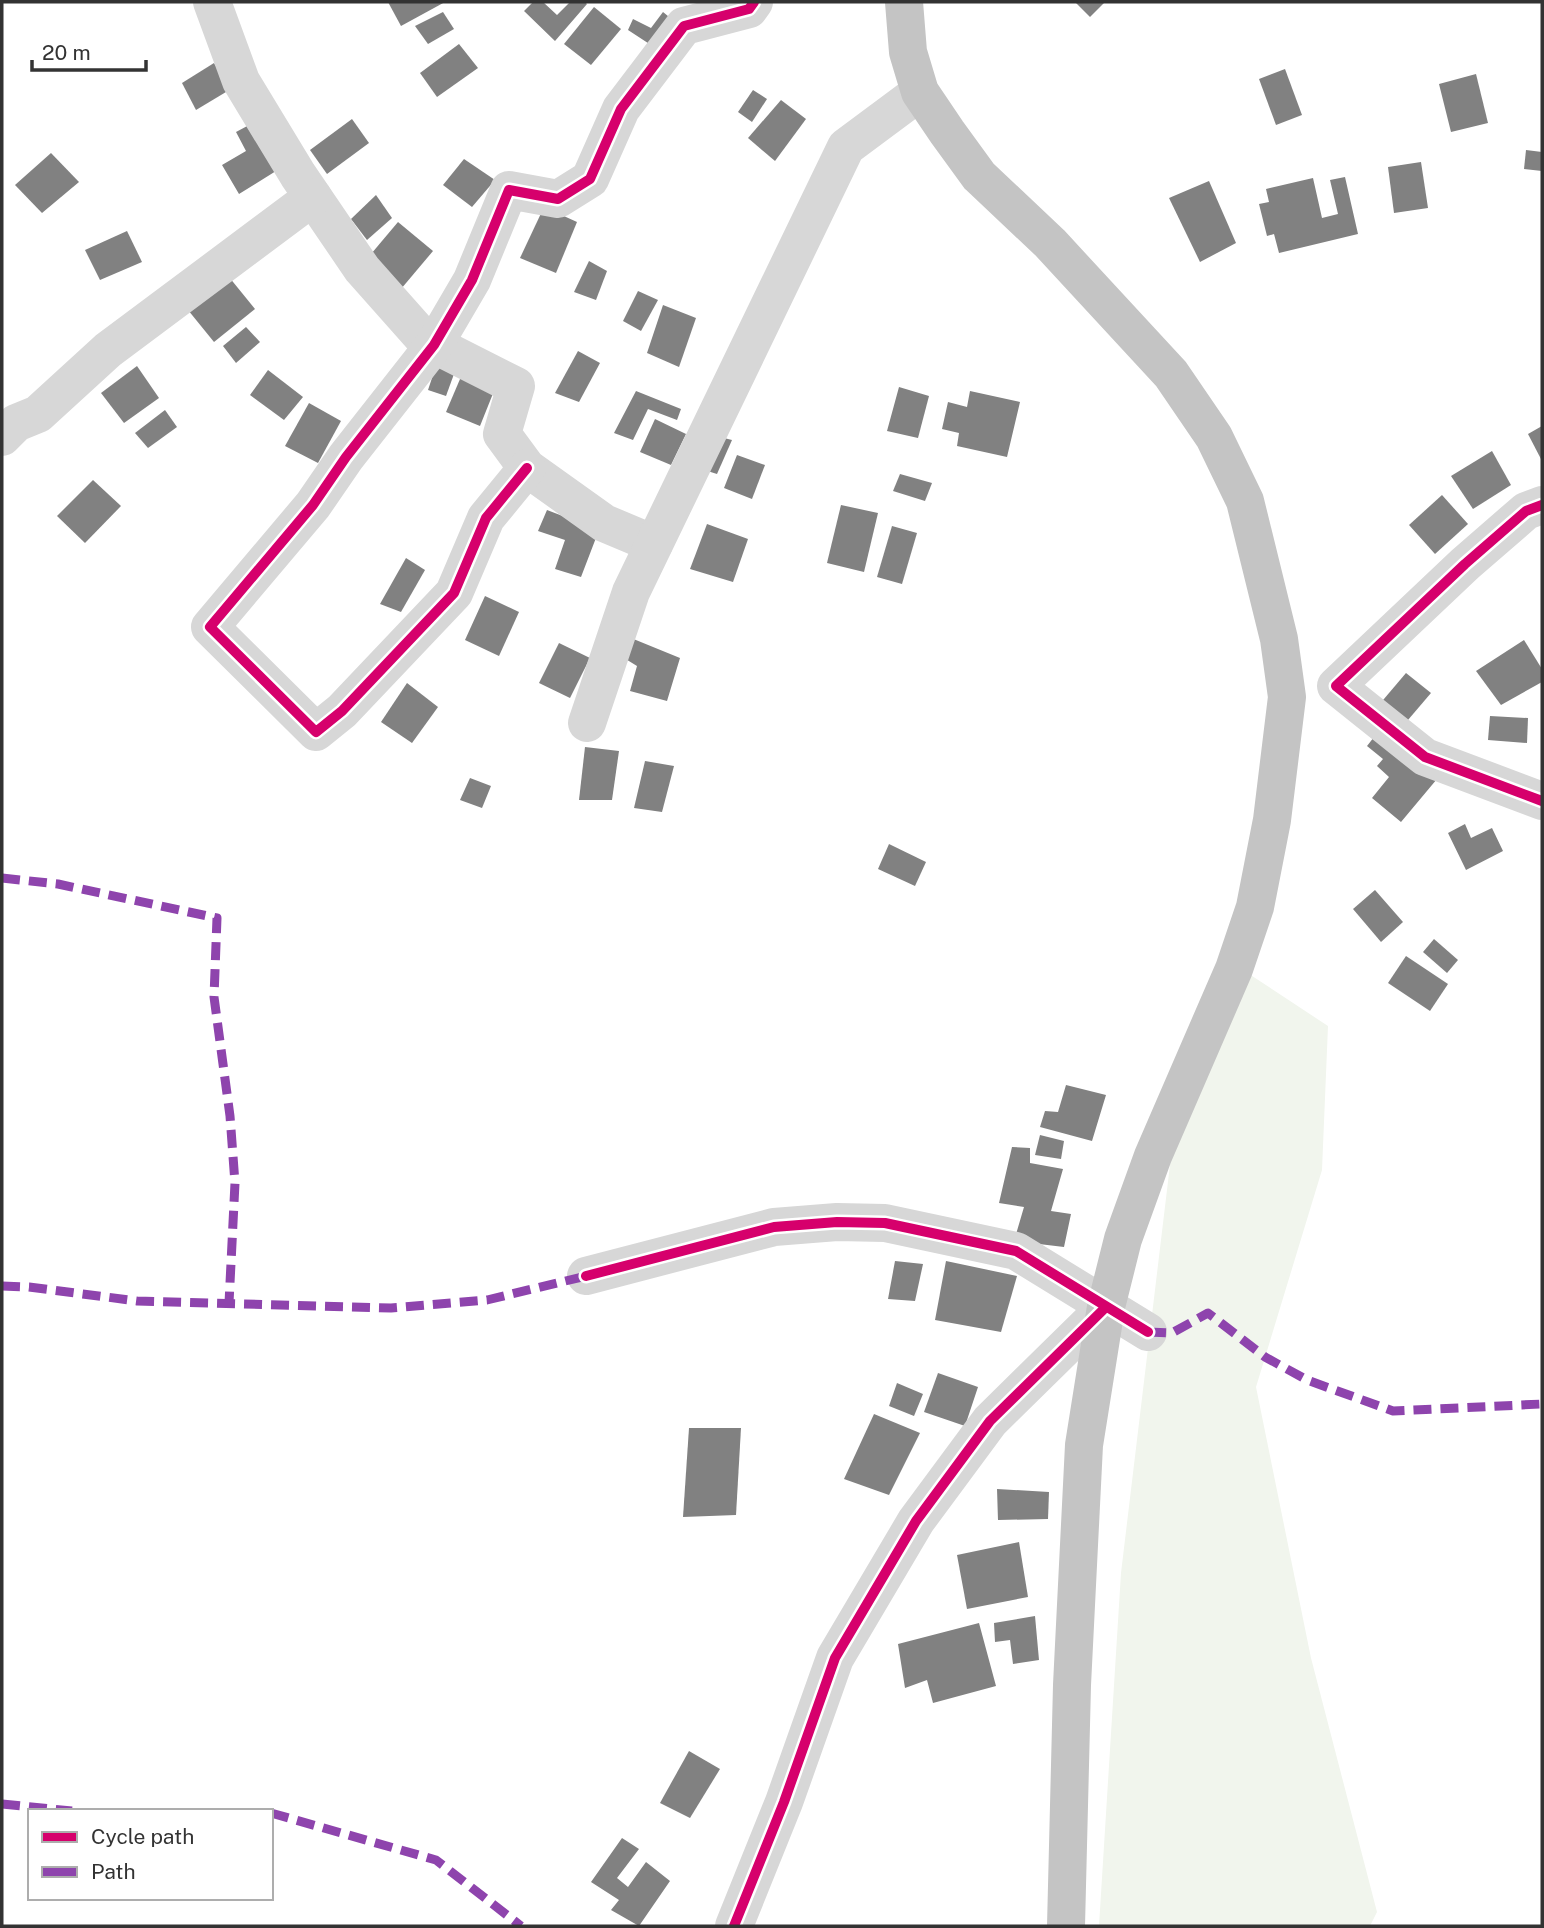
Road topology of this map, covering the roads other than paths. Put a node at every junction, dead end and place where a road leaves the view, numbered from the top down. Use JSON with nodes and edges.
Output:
{"nodes":[{"id":1,"x":212,"y":2,"type":"edge"},
{"id":2,"x":754,"y":2,"type":"edge"},
{"id":3,"x":904,"y":2,"type":"edge"},
{"id":4,"x":920,"y":92,"type":"junction"},
{"id":5,"x":313,"y":197,"type":"junction"},
{"id":6,"x":435,"y":345,"type":"junction"},
{"id":7,"x":2,"y":437,"type":"edge"},
{"id":8,"x":527,"y":468,"type":"junction"},
{"id":9,"x":1542,"y":505,"type":"edge"},
{"id":10,"x":654,"y":544,"type":"junction"},
{"id":11,"x":1336,"y":686,"type":"junction"},
{"id":12,"x":1287,"y":697,"type":"junction"},
{"id":13,"x":587,"y":723,"type":"dead end"},
{"id":14,"x":1542,"y":801,"type":"edge"},
{"id":15,"x":586,"y":1276,"type":"dead end"},
{"id":16,"x":1106,"y":1307,"type":"junction"},
{"id":17,"x":1148,"y":1332,"type":"dead end"},
{"id":18,"x":734,"y":1926,"type":"edge"},
{"id":19,"x":1066,"y":1926,"type":"edge"}],
"edges":[{"from":1,"to":5,"type":"street"},
{"from":2,"to":6,"type":"street"},
{"from":3,"to":4,"type":"highway"},
{"from":4,"to":10,"type":"street"},
{"from":4,"to":12,"type":"highway"},
{"from":5,"to":6,"type":"street"},
{"from":5,"to":7,"type":"street"},
{"from":6,"to":8,"type":"street"},
{"from":6,"to":8,"type":"street"},
{"from":8,"to":10,"type":"street"},
{"from":9,"to":11,"type":"street"},
{"from":10,"to":13,"type":"street"},
{"from":11,"to":12,"type":"street"},
{"from":11,"to":14,"type":"street"},
{"from":12,"to":16,"type":"highway"},
{"from":15,"to":16,"type":"street"},
{"from":16,"to":17,"type":"street"},
{"from":16,"to":18,"type":"street"},
{"from":16,"to":19,"type":"highway"}]}
